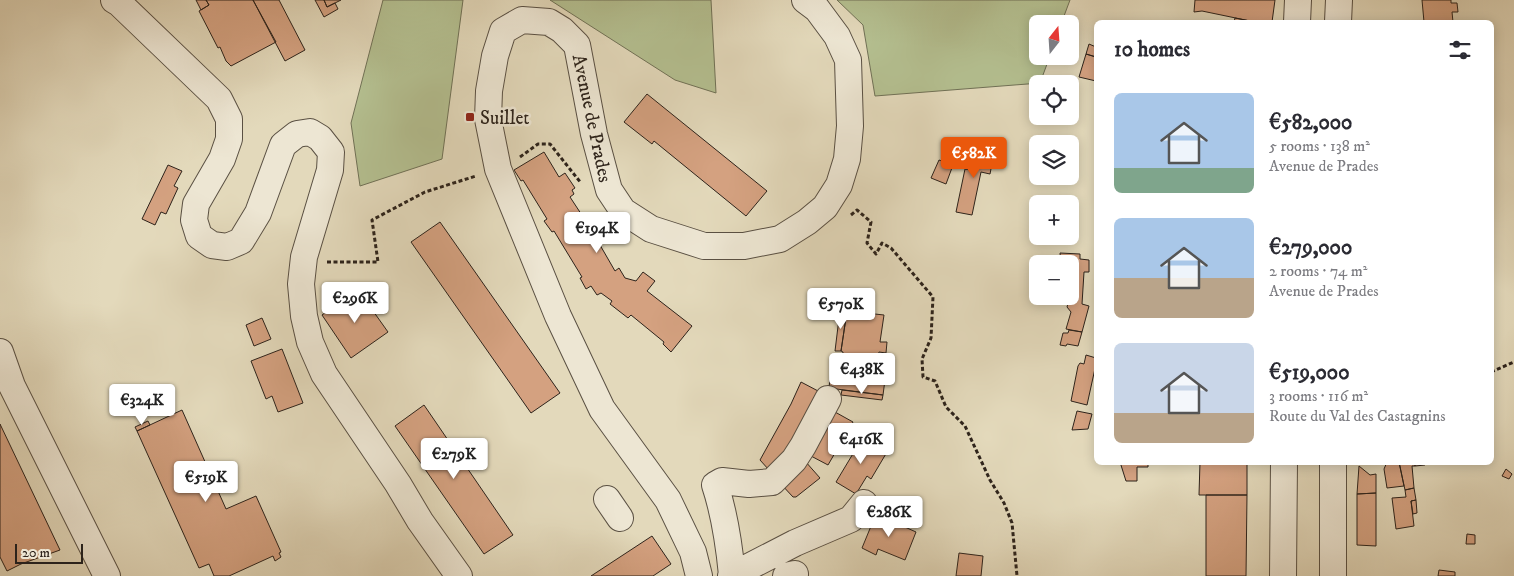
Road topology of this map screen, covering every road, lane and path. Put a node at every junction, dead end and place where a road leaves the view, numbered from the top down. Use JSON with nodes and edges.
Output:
{"nodes":[{"id":1,"x":114,"y":0,"type":"edge"},
{"id":2,"x":805,"y":0,"type":"edge"},
{"id":3,"x":1298,"y":0,"type":"edge"},
{"id":4,"x":1339,"y":0,"type":"edge"},
{"id":5,"x":1297,"y":20,"type":"edge"},
{"id":6,"x":1338,"y":20,"type":"edge"},
{"id":7,"x":515,"y":160,"type":"dead end"},
{"id":8,"x":483,"y":174,"type":"dead end"},
{"id":9,"x":585,"y":191,"type":"dead end"},
{"id":10,"x":844,"y":220,"type":"dead end"},
{"id":11,"x":304,"y":257,"type":"junction"},
{"id":12,"x":0,"y":352,"type":"edge"},
{"id":13,"x":1514,"y":362,"type":"edge"},
{"id":14,"x":1494,"y":371,"type":"edge"},
{"id":15,"x":828,"y":398,"type":"dead end"},
{"id":16,"x":1284,"y":465,"type":"edge"},
{"id":17,"x":1333,"y":465,"type":"edge"},
{"id":18,"x":864,"y":503,"type":"dead end"},
{"id":19,"x":107,"y":576,"type":"edge"},
{"id":20,"x":459,"y":576,"type":"edge"},
{"id":21,"x":698,"y":576,"type":"edge"},
{"id":22,"x":732,"y":576,"type":"edge"},
{"id":23,"x":1018,"y":576,"type":"edge"},
{"id":24,"x":1283,"y":576,"type":"edge"},
{"id":25,"x":1334,"y":576,"type":"edge"}],
"edges":[{"from":1,"to":11,"type":"street"},
{"from":2,"to":21,"type":"street","name":"Avenue de Prades"},
{"from":3,"to":5,"type":"street"},
{"from":4,"to":6,"type":"street"},
{"from":7,"to":9,"type":"path"},
{"from":8,"to":11,"type":"path"},
{"from":10,"to":23,"type":"path"},
{"from":11,"to":20,"type":"street"},
{"from":12,"to":19,"type":"street"},
{"from":13,"to":14,"type":"path"},
{"from":15,"to":22,"type":"street"},
{"from":16,"to":24,"type":"street"},
{"from":17,"to":25,"type":"street"},
{"from":18,"to":22,"type":"street"}]}
